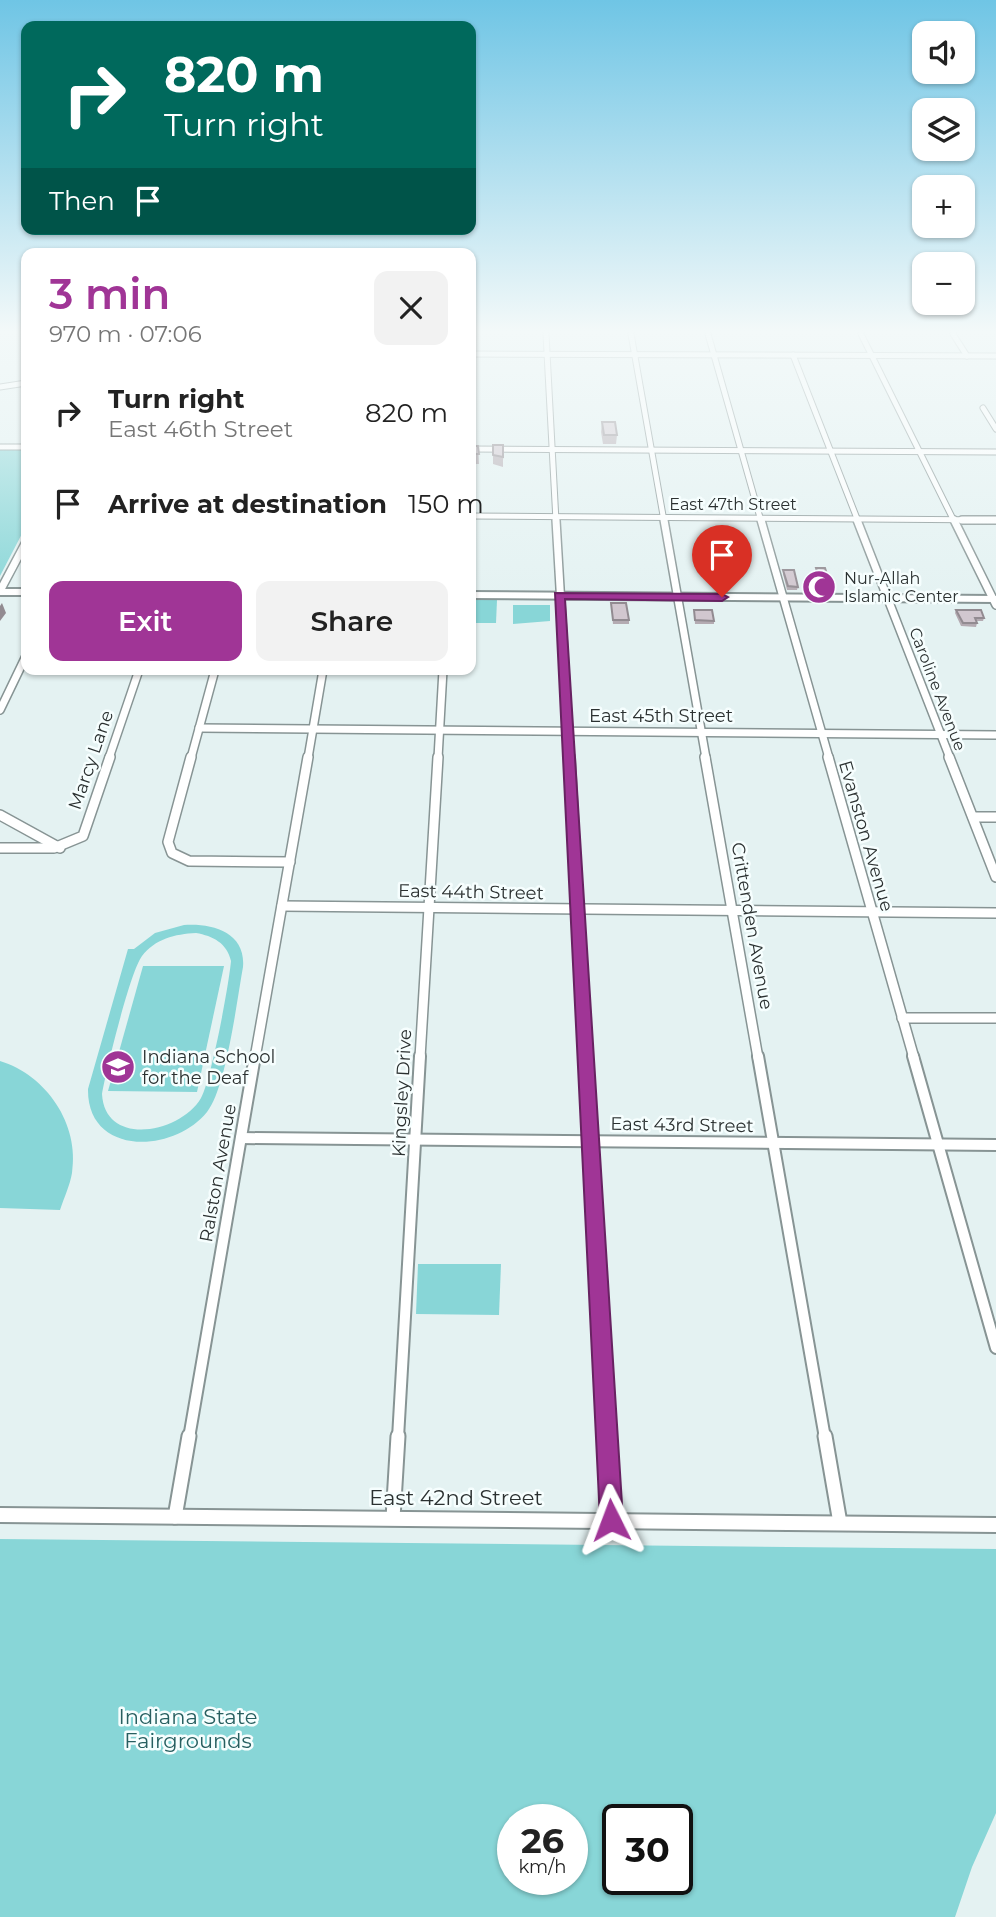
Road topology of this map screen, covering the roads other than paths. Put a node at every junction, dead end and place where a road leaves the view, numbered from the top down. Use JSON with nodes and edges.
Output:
{"nodes":[{"id":1,"x":551,"y":423,"type":"edge"},
{"id":2,"x":647,"y":423,"type":"edge"},
{"id":3,"x":733,"y":423,"type":"edge"},
{"id":4,"x":819,"y":423,"type":"edge"},
{"id":5,"x":906,"y":423,"type":"edge"},
{"id":6,"x":0,"y":447,"type":"edge"},
{"id":7,"x":21,"y":447,"type":"edge"},
{"id":8,"x":476,"y":449,"type":"edge"},
{"id":9,"x":552,"y":450,"type":"junction"},
{"id":10,"x":651,"y":450,"type":"junction"},
{"id":11,"x":740,"y":451,"type":"junction"},
{"id":12,"x":830,"y":451,"type":"junction"},
{"id":13,"x":920,"y":452,"type":"junction"},
{"id":14,"x":996,"y":452,"type":"edge"},
{"id":15,"x":476,"y":516,"type":"edge"},
{"id":16,"x":555,"y":517,"type":"junction"},
{"id":17,"x":662,"y":517,"type":"junction"},
{"id":18,"x":759,"y":518,"type":"junction"},
{"id":19,"x":856,"y":519,"type":"junction"},
{"id":20,"x":954,"y":519,"type":"junction"},
{"id":21,"x":996,"y":520,"type":"edge"},
{"id":22,"x":21,"y":552,"type":"edge"},
{"id":23,"x":0,"y":592,"type":"edge"},
{"id":24,"x":21,"y":592,"type":"edge"},
{"id":25,"x":476,"y":595,"type":"edge"},
{"id":26,"x":559,"y":596,"type":"junction"},
{"id":27,"x":676,"y":597,"type":"junction"},
{"id":28,"x":782,"y":597,"type":"junction"},
{"id":29,"x":887,"y":598,"type":"junction"},
{"id":30,"x":995,"y":601,"type":"edge"},
{"id":31,"x":21,"y":666,"type":"edge"},
{"id":32,"x":137,"y":675,"type":"edge"},
{"id":33,"x":214,"y":675,"type":"edge"},
{"id":34,"x":322,"y":675,"type":"edge"},
{"id":35,"x":443,"y":675,"type":"edge"},
{"id":36,"x":0,"y":710,"type":"edge"},
{"id":37,"x":200,"y":728,"type":"junction"},
{"id":38,"x":313,"y":729,"type":"junction"},
{"id":39,"x":440,"y":730,"type":"junction"},
{"id":40,"x":567,"y":731,"type":"junction"},
{"id":41,"x":700,"y":732,"type":"junction"},
{"id":42,"x":820,"y":733,"type":"junction"},
{"id":43,"x":941,"y":733,"type":"junction"},
{"id":44,"x":996,"y":735,"type":"edge"},
{"id":45,"x":0,"y":815,"type":"edge"},
{"id":46,"x":973,"y":817,"type":"junction"},
{"id":47,"x":996,"y":817,"type":"edge"},
{"id":48,"x":0,"y":848,"type":"edge"},
{"id":49,"x":61,"y":849,"type":"junction"},
{"id":50,"x":290,"y":862,"type":"junction"},
{"id":51,"x":996,"y":877,"type":"edge"},
{"id":52,"x":282,"y":906,"type":"junction"},
{"id":53,"x":429,"y":908,"type":"junction"},
{"id":54,"x":577,"y":909,"type":"junction"},
{"id":55,"x":732,"y":911,"type":"junction"},
{"id":56,"x":872,"y":912,"type":"junction"},
{"id":57,"x":996,"y":913,"type":"edge"},
{"id":58,"x":902,"y":1018,"type":"junction"},
{"id":59,"x":996,"y":1018,"type":"edge"},
{"id":60,"x":242,"y":1138,"type":"junction"},
{"id":61,"x":415,"y":1139,"type":"junction"},
{"id":62,"x":590,"y":1141,"type":"junction"},
{"id":63,"x":772,"y":1143,"type":"junction"},
{"id":64,"x":938,"y":1145,"type":"junction"},
{"id":65,"x":996,"y":1145,"type":"edge"},
{"id":66,"x":996,"y":1348,"type":"edge"},
{"id":67,"x":0,"y":1515,"type":"edge"},
{"id":68,"x":175,"y":1517,"type":"junction"},
{"id":69,"x":393,"y":1518,"type":"junction"},
{"id":70,"x":611,"y":1520,"type":"junction"},
{"id":71,"x":840,"y":1523,"type":"junction"},
{"id":72,"x":996,"y":1525,"type":"edge"}],
"edges":[{"from":1,"to":9,"type":"street"},
{"from":2,"to":10,"type":"street","name":"Crittenden Avenue"},
{"from":3,"to":11,"type":"street","name":"Evanston Avenue"},
{"from":4,"to":12,"type":"street","name":"Caroline Avenue"},
{"from":5,"to":13,"type":"street"},
{"from":6,"to":7,"type":"street"},
{"from":8,"to":9,"type":"street"},
{"from":9,"to":10,"type":"street"},
{"from":9,"to":16,"type":"street"},
{"from":10,"to":11,"type":"street"},
{"from":10,"to":17,"type":"street","name":"Crittenden Avenue"},
{"from":11,"to":12,"type":"street"},
{"from":11,"to":18,"type":"street","name":"Evanston Avenue"},
{"from":12,"to":13,"type":"street"},
{"from":12,"to":19,"type":"street","name":"Caroline Avenue"},
{"from":13,"to":14,"type":"street"},
{"from":13,"to":20,"type":"street"},
{"from":15,"to":16,"type":"street","name":"East 47th Street"},
{"from":16,"to":17,"type":"street","name":"East 47th Street"},
{"from":16,"to":26,"type":"street"},
{"from":17,"to":18,"type":"street","name":"East 47th Street"},
{"from":17,"to":27,"type":"street","name":"Crittenden Avenue"},
{"from":18,"to":19,"type":"street","name":"East 47th Street"},
{"from":18,"to":28,"type":"street","name":"Evanston Avenue"},
{"from":19,"to":20,"type":"street","name":"East 47th Street"},
{"from":19,"to":29,"type":"street","name":"Caroline Avenue"},
{"from":20,"to":21,"type":"street","name":"East 47th Street"},
{"from":20,"to":30,"type":"street"},
{"from":22,"to":23,"type":"street"},
{"from":23,"to":24,"type":"main road"},
{"from":25,"to":26,"type":"main road"},
{"from":26,"to":27,"type":"main road"},
{"from":26,"to":40,"type":"street"},
{"from":27,"to":28,"type":"main road"},
{"from":27,"to":41,"type":"street","name":"Crittenden Avenue"},
{"from":28,"to":29,"type":"main road"},
{"from":28,"to":42,"type":"street","name":"Evanston Avenue"},
{"from":29,"to":30,"type":"main road"},
{"from":29,"to":43,"type":"street","name":"Caroline Avenue"},
{"from":31,"to":36,"type":"street"},
{"from":32,"to":49,"type":"street","name":"Marcy Lane"},
{"from":33,"to":37,"type":"street"},
{"from":34,"to":38,"type":"street","name":"Ralston Avenue"},
{"from":35,"to":39,"type":"street","name":"Kingsley Drive"},
{"from":37,"to":38,"type":"street","name":"East 45th Street"},
{"from":37,"to":50,"type":"street"},
{"from":38,"to":39,"type":"street","name":"East 45th Street"},
{"from":38,"to":50,"type":"street","name":"Ralston Avenue"},
{"from":39,"to":40,"type":"street","name":"East 45th Street"},
{"from":39,"to":53,"type":"street","name":"Kingsley Drive"},
{"from":40,"to":41,"type":"street","name":"East 45th Street"},
{"from":40,"to":54,"type":"street"},
{"from":41,"to":42,"type":"street","name":"East 45th Street"},
{"from":41,"to":55,"type":"street","name":"Crittenden Avenue"},
{"from":42,"to":43,"type":"street","name":"East 45th Street"},
{"from":42,"to":56,"type":"street","name":"Evanston Avenue"},
{"from":43,"to":44,"type":"street","name":"East 45th Street"},
{"from":43,"to":46,"type":"street","name":"Caroline Avenue"},
{"from":45,"to":49,"type":"street"},
{"from":46,"to":47,"type":"street"},
{"from":46,"to":51,"type":"street","name":"Caroline Avenue"},
{"from":48,"to":49,"type":"street"},
{"from":50,"to":52,"type":"street","name":"Ralston Avenue"},
{"from":52,"to":53,"type":"street","name":"East 44th Street"},
{"from":52,"to":60,"type":"street","name":"Ralston Avenue"},
{"from":53,"to":54,"type":"street","name":"East 44th Street"},
{"from":53,"to":61,"type":"street","name":"Kingsley Drive"},
{"from":54,"to":55,"type":"street","name":"East 44th Street"},
{"from":54,"to":62,"type":"street"},
{"from":55,"to":56,"type":"street","name":"East 44th Street"},
{"from":55,"to":63,"type":"street","name":"Crittenden Avenue"},
{"from":56,"to":57,"type":"street","name":"East 44th Street"},
{"from":56,"to":58,"type":"street","name":"Evanston Avenue"},
{"from":58,"to":59,"type":"street"},
{"from":58,"to":64,"type":"street","name":"Evanston Avenue"},
{"from":60,"to":61,"type":"street","name":"East 43rd Street"},
{"from":60,"to":68,"type":"street","name":"Ralston Avenue"},
{"from":61,"to":62,"type":"street","name":"East 43rd Street"},
{"from":61,"to":69,"type":"street","name":"Kingsley Drive"},
{"from":62,"to":63,"type":"street","name":"East 43rd Street"},
{"from":62,"to":70,"type":"street"},
{"from":63,"to":64,"type":"street","name":"East 43rd Street"},
{"from":63,"to":71,"type":"street","name":"Crittenden Avenue"},
{"from":64,"to":65,"type":"street","name":"East 43rd Street"},
{"from":64,"to":66,"type":"street","name":"Evanston Avenue"},
{"from":67,"to":68,"type":"street","name":"East 42nd Street"},
{"from":68,"to":69,"type":"street","name":"East 42nd Street"},
{"from":69,"to":70,"type":"street","name":"East 42nd Street"},
{"from":70,"to":71,"type":"street","name":"East 42nd Street"},
{"from":71,"to":72,"type":"street","name":"East 42nd Street"}]}
